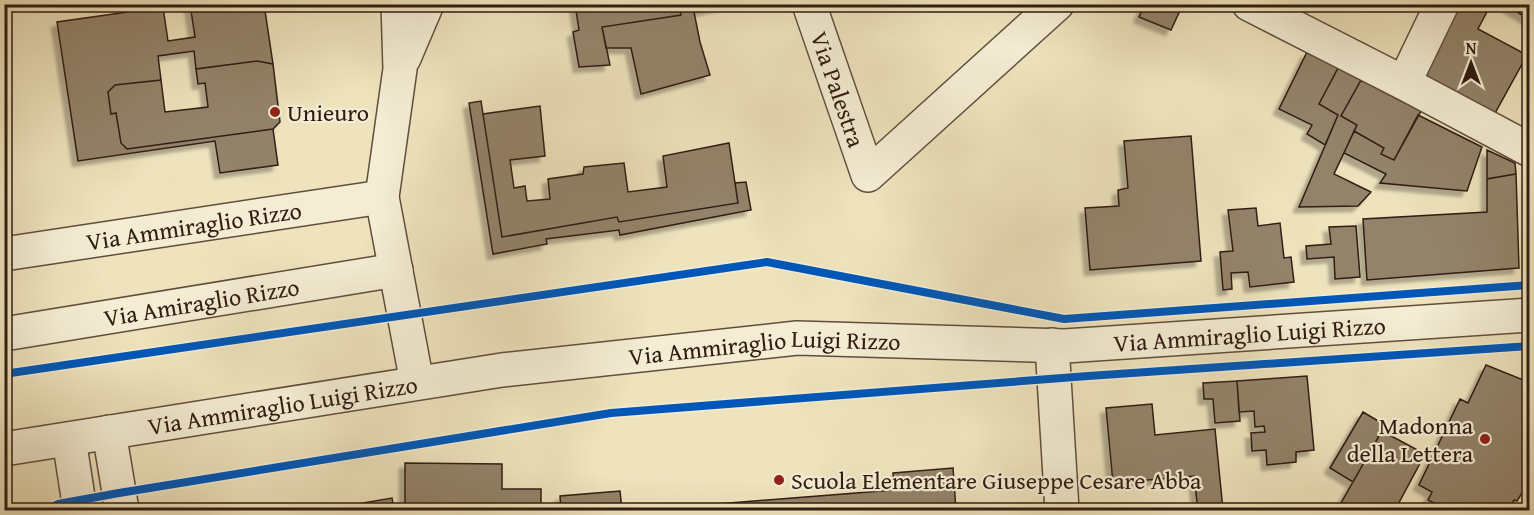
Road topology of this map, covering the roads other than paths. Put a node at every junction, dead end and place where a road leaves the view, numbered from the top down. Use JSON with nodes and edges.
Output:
{"nodes":[{"id":1,"x":398,"y":4,"type":"edge"},
{"id":2,"x":427,"y":4,"type":"edge"},
{"id":3,"x":809,"y":4,"type":"edge"},
{"id":4,"x":1057,"y":4,"type":"edge"},
{"id":5,"x":1248,"y":4,"type":"edge"},
{"id":6,"x":1442,"y":4,"type":"edge"},
{"id":7,"x":400,"y":69,"type":"junction"},
{"id":8,"x":1404,"y":83,"type":"junction"},
{"id":9,"x":1530,"y":150,"type":"edge"},
{"id":10,"x":382,"y":197,"type":"junction"},
{"id":11,"x":4,"y":254,"type":"edge"},
{"id":12,"x":396,"y":270,"type":"junction"},
{"id":13,"x":1530,"y":315,"type":"edge"},
{"id":14,"x":4,"y":334,"type":"edge"},
{"id":15,"x":1052,"y":345,"type":"junction"},
{"id":16,"x":417,"y":383,"type":"junction"},
{"id":17,"x":109,"y":432,"type":"junction"},
{"id":18,"x":69,"y":439,"type":"junction"},
{"id":19,"x":4,"y":449,"type":"edge"},
{"id":20,"x":80,"y":510,"type":"edge"},
{"id":21,"x":122,"y":510,"type":"edge"},
{"id":22,"x":1062,"y":510,"type":"edge"}],
"edges":[{"from":1,"to":7,"type":"street"},
{"from":2,"to":7,"type":"street"},
{"from":3,"to":4,"type":"street","name":"Via Palestra"},
{"from":5,"to":8,"type":"street"},
{"from":6,"to":8,"type":"street"},
{"from":7,"to":10,"type":"street"},
{"from":8,"to":9,"type":"street"},
{"from":10,"to":11,"type":"street","name":"Via Ammiraglio Rizzo"},
{"from":10,"to":12,"type":"street"},
{"from":12,"to":14,"type":"street","name":"Via Amiraglio Rizzo"},
{"from":12,"to":16,"type":"street"},
{"from":13,"to":15,"type":"street","name":"Via Ammiraglio Luigi Rizzo"},
{"from":15,"to":16,"type":"street","name":"Via Ammiraglio Luigi Rizzo"},
{"from":15,"to":22,"type":"street"},
{"from":16,"to":17,"type":"street","name":"Via Ammiraglio Luigi Rizzo"},
{"from":17,"to":18,"type":"street","name":"Via Ammiraglio Luigi Rizzo"},
{"from":17,"to":21,"type":"street"},
{"from":18,"to":19,"type":"street","name":"Via Ammiraglio Luigi Rizzo"},
{"from":18,"to":20,"type":"street"}]}
